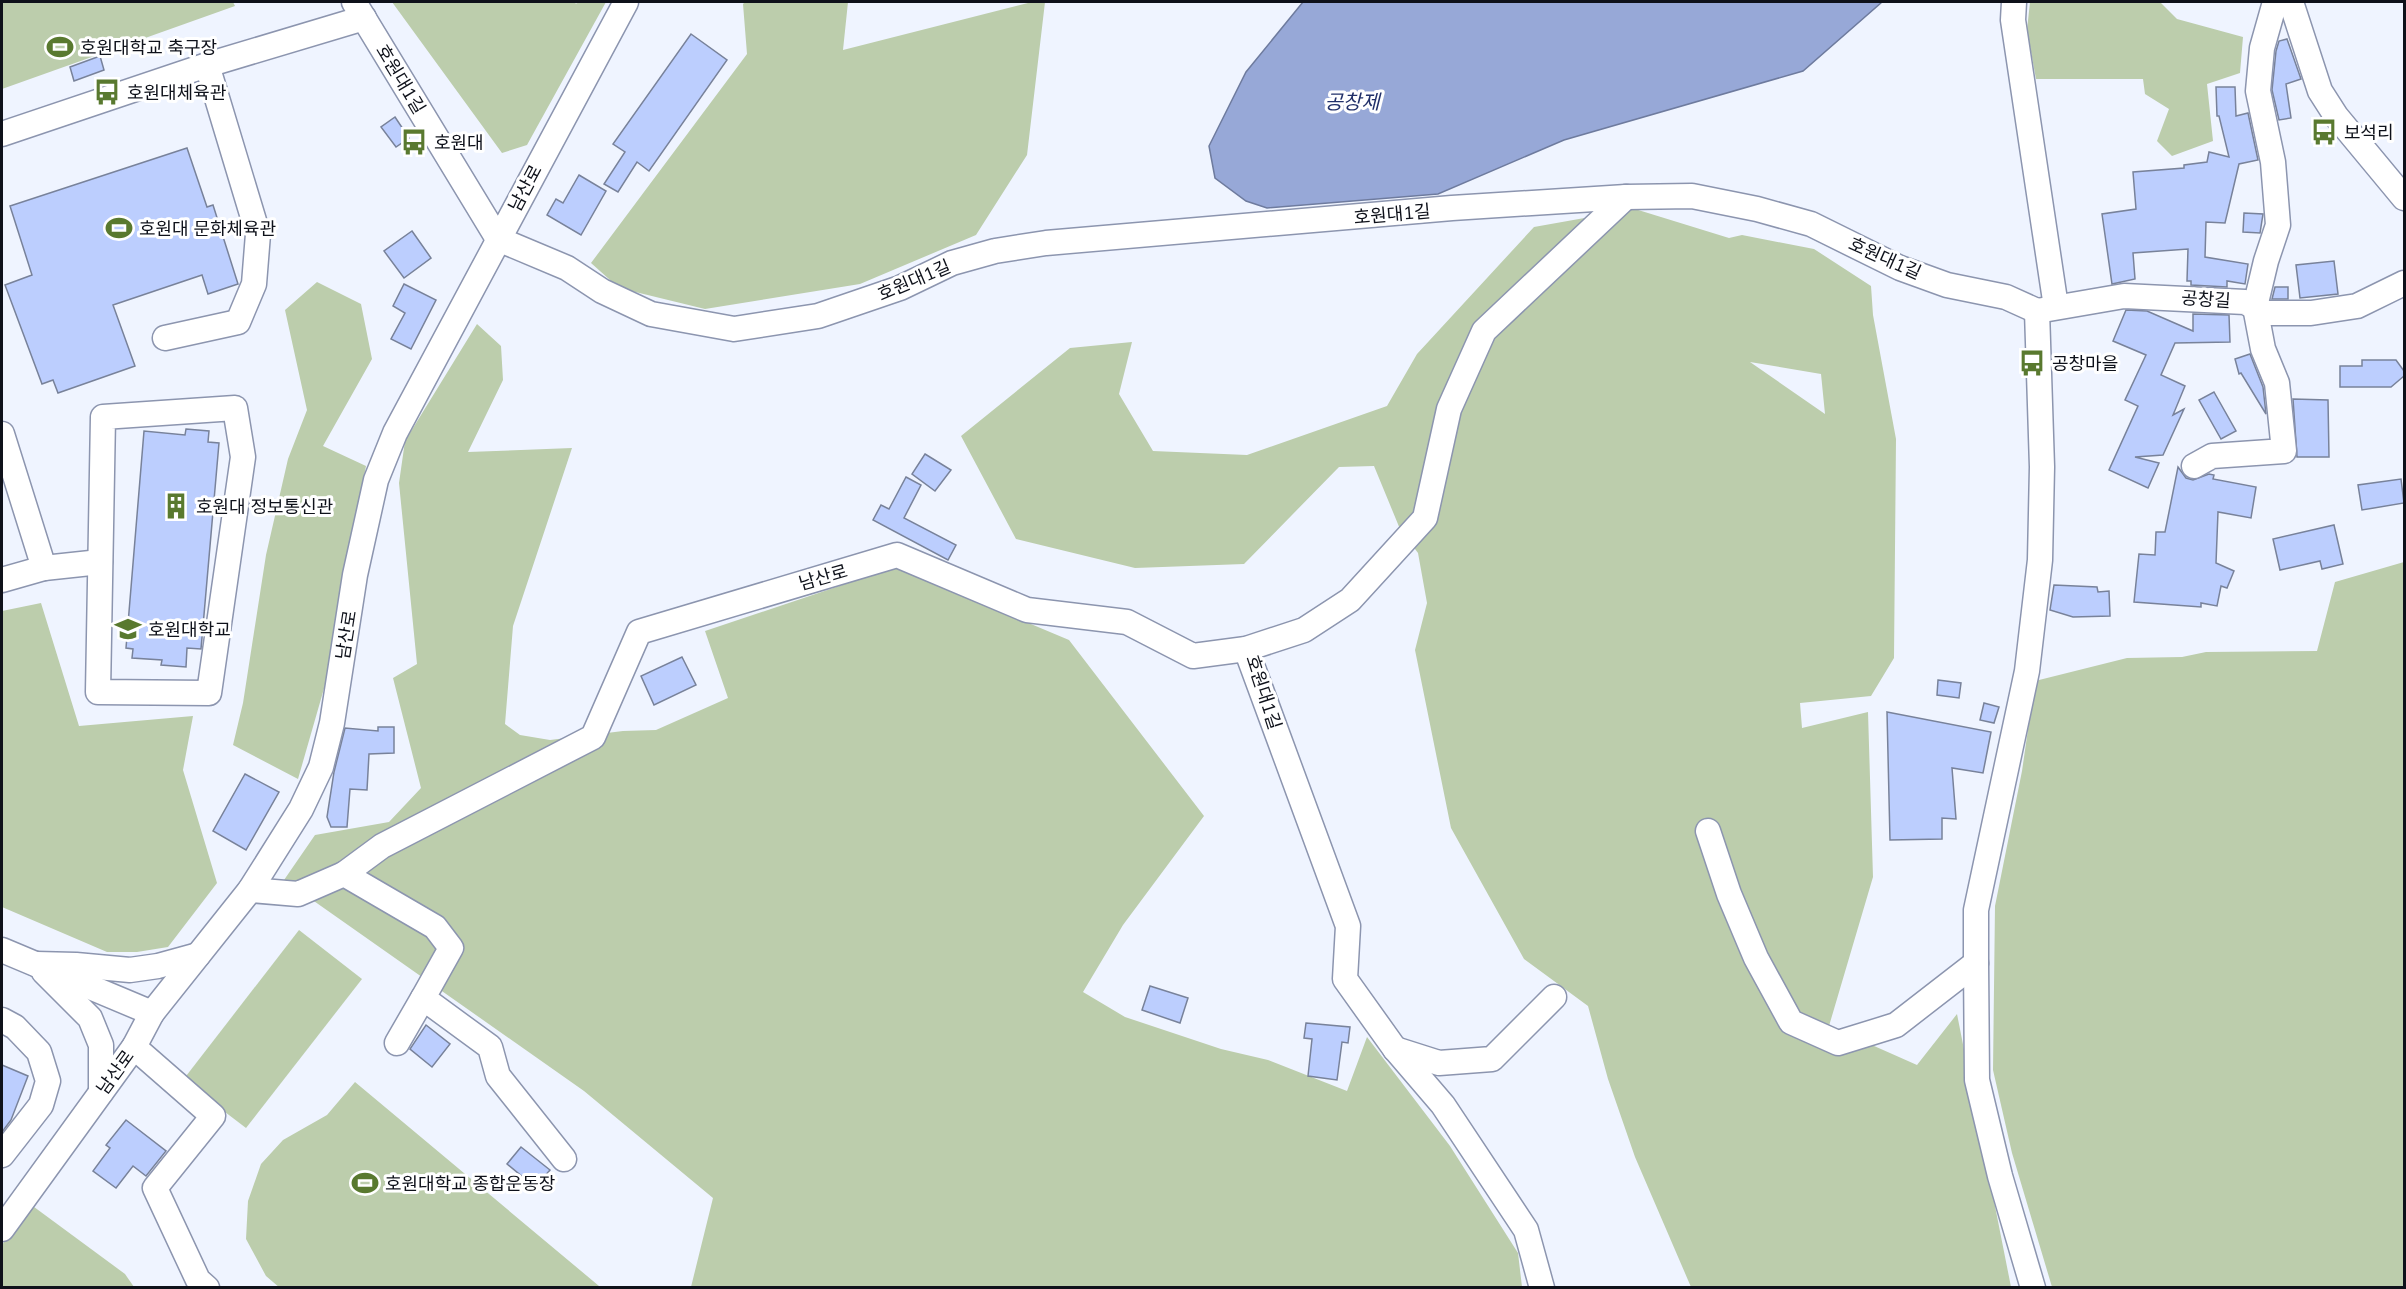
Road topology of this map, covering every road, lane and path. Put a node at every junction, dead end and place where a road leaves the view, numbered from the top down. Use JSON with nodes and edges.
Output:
{"nodes":[{"id":1,"x":626,"y":2,"type":"edge"},
{"id":2,"x":2014,"y":2,"type":"edge"},
{"id":3,"x":2275,"y":2,"type":"edge"},
{"id":4,"x":2291,"y":2,"type":"edge"},
{"id":5,"x":359,"y":10,"type":"edge"},
{"id":6,"x":207,"y":65,"type":"junction"},
{"id":7,"x":2,"y":134,"type":"edge"},
{"id":8,"x":1626,"y":197,"type":"junction"},
{"id":9,"x":2404,"y":198,"type":"edge"},
{"id":10,"x":498,"y":238,"type":"junction"},
{"id":11,"x":2404,"y":283,"type":"edge"},
{"id":12,"x":2255,"y":307,"type":"junction"},
{"id":13,"x":2047,"y":309,"type":"junction"},
{"id":14,"x":165,"y":338,"type":"dead end"},
{"id":15,"x":2,"y":434,"type":"edge"},
{"id":16,"x":2194,"y":466,"type":"dead end"},
{"id":17,"x":100,"y":562,"type":"junction"},
{"id":18,"x":44,"y":568,"type":"junction"},
{"id":19,"x":2,"y":580,"type":"edge"},
{"id":20,"x":1246,"y":649,"type":"junction"},
{"id":21,"x":1708,"y":831,"type":"dead end"},
{"id":22,"x":344,"y":874,"type":"junction"},
{"id":23,"x":250,"y":890,"type":"junction"},
{"id":24,"x":2,"y":950,"type":"edge"},
{"id":25,"x":198,"y":955,"type":"junction"},
{"id":26,"x":1976,"y":963,"type":"junction"},
{"id":27,"x":36,"y":964,"type":"junction"},
{"id":28,"x":1554,"y":997,"type":"dead end"},
{"id":29,"x":423,"y":998,"type":"junction"},
{"id":30,"x":152,"y":1013,"type":"junction"},
{"id":31,"x":2,"y":1020,"type":"edge"},
{"id":32,"x":397,"y":1043,"type":"dead end"},
{"id":33,"x":134,"y":1047,"type":"junction"},
{"id":34,"x":1395,"y":1049,"type":"junction"},
{"id":35,"x":101,"y":1092,"type":"junction"},
{"id":36,"x":2,"y":1155,"type":"edge"},
{"id":37,"x":564,"y":1159,"type":"dead end"},
{"id":38,"x":2,"y":1229,"type":"edge"},
{"id":39,"x":207,"y":1287,"type":"edge"},
{"id":40,"x":1542,"y":1287,"type":"edge"},
{"id":41,"x":2033,"y":1287,"type":"edge"}],
"edges":[{"from":1,"to":10,"type":"street","name":"남산로"},
{"from":2,"to":13,"type":"street"},
{"from":3,"to":12,"type":"street"},
{"from":4,"to":9,"type":"street"},
{"from":5,"to":6,"type":"street"},
{"from":5,"to":10,"type":"street","name":"호원대1길"},
{"from":6,"to":7,"type":"street"},
{"from":6,"to":14,"type":"street"},
{"from":8,"to":10,"type":"street","name":"호원대1길"},
{"from":8,"to":13,"type":"street","name":"호원대1길"},
{"from":8,"to":20,"type":"street","name":"호원대1길"},
{"from":10,"to":23,"type":"street","name":"남산로"},
{"from":11,"to":12,"type":"street","name":"공창길"},
{"from":12,"to":13,"type":"street","name":"공창길"},
{"from":12,"to":16,"type":"street"},
{"from":13,"to":26,"type":"street"},
{"from":15,"to":18,"type":"street"},
{"from":17,"to":17,"type":"street"},
{"from":17,"to":18,"type":"street"},
{"from":18,"to":19,"type":"street"},
{"from":20,"to":22,"type":"street","name":"남산로"},
{"from":20,"to":34,"type":"street","name":"호원대1길"},
{"from":21,"to":26,"type":"street"},
{"from":22,"to":23,"type":"street","name":"남산로"},
{"from":22,"to":29,"type":"street"},
{"from":23,"to":25,"type":"street","name":"남산로"},
{"from":24,"to":27,"type":"street"},
{"from":25,"to":27,"type":"street"},
{"from":25,"to":30,"type":"street","name":"남산로"},
{"from":26,"to":41,"type":"street"},
{"from":27,"to":30,"type":"street"},
{"from":27,"to":35,"type":"street"},
{"from":28,"to":34,"type":"street"},
{"from":29,"to":32,"type":"street"},
{"from":29,"to":37,"type":"street"},
{"from":30,"to":33,"type":"street","name":"남산로"},
{"from":31,"to":36,"type":"street"},
{"from":33,"to":35,"type":"street","name":"남산로"},
{"from":33,"to":39,"type":"street"},
{"from":34,"to":40,"type":"street"},
{"from":35,"to":38,"type":"street","name":"남산로"}]}
